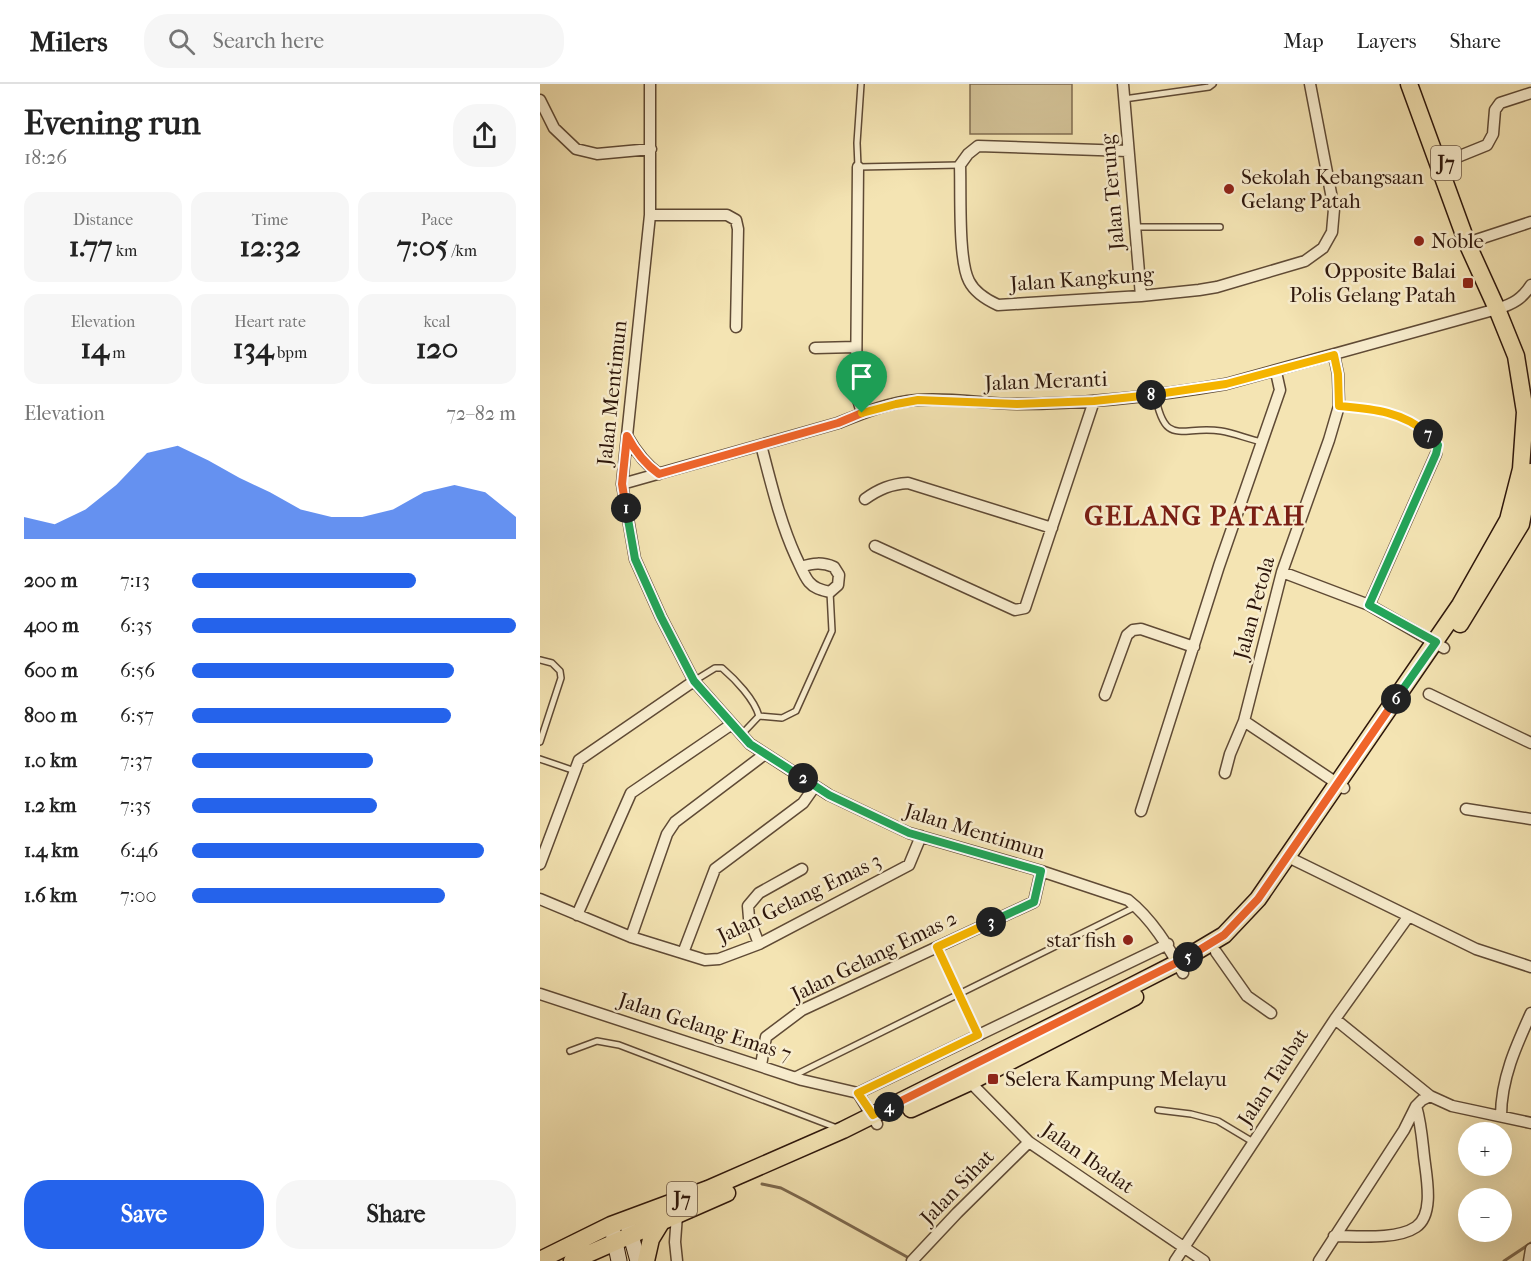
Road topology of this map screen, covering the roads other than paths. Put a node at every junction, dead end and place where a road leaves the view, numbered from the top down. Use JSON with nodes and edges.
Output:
{"nodes":[{"id":1,"x":650,"y":84,"type":"edge"},
{"id":2,"x":861,"y":84,"type":"edge"},
{"id":3,"x":1124,"y":84,"type":"edge"},
{"id":4,"x":1213,"y":84,"type":"edge"},
{"id":5,"x":1310,"y":84,"type":"edge"},
{"id":6,"x":1409,"y":84,"type":"edge"},
{"id":7,"x":1421,"y":84,"type":"edge"},
{"id":8,"x":1531,"y":93,"type":"edge"},
{"id":9,"x":1124,"y":99,"type":"junction"},
{"id":10,"x":540,"y":100,"type":"edge"},
{"id":11,"x":651,"y":149,"type":"junction"},
{"id":12,"x":1128,"y":151,"type":"junction"},
{"id":13,"x":1445,"y":162,"type":"junction"},
{"id":14,"x":960,"y":165,"type":"junction"},
{"id":15,"x":858,"y":167,"type":"junction"},
{"id":16,"x":650,"y":215,"type":"junction"},
{"id":17,"x":1531,"y":222,"type":"edge"},
{"id":18,"x":1135,"y":227,"type":"junction"},
{"id":19,"x":1220,"y":227,"type":"dead end"},
{"id":20,"x":1471,"y":242,"type":"junction"},
{"id":21,"x":1531,"y":285,"type":"edge"},
{"id":22,"x":1141,"y":296,"type":"junction"},
{"id":23,"x":1502,"y":308,"type":"junction"},
{"id":24,"x":736,"y":327,"type":"dead end"},
{"id":25,"x":856,"y":347,"type":"junction"},
{"id":26,"x":815,"y":348,"type":"dead end"},
{"id":27,"x":1334,"y":355,"type":"junction"},
{"id":28,"x":1276,"y":372,"type":"junction"},
{"id":29,"x":1531,"y":393,"type":"edge"},
{"id":30,"x":1155,"y":394,"type":"junction"},
{"id":31,"x":1094,"y":401,"type":"junction"},
{"id":32,"x":1339,"y":406,"type":"junction"},
{"id":33,"x":862,"y":413,"type":"junction"},
{"id":34,"x":627,"y":436,"type":"junction"},
{"id":35,"x":1263,"y":442,"type":"junction"},
{"id":36,"x":761,"y":445,"type":"junction"},
{"id":37,"x":1436,"y":454,"type":"joint"},
{"id":38,"x":1531,"y":472,"type":"edge"},
{"id":39,"x":659,"y":474,"type":"junction"},
{"id":40,"x":622,"y":484,"type":"junction"},
{"id":41,"x":865,"y":499,"type":"dead end"},
{"id":42,"x":1520,"y":524,"type":"edge"},
{"id":43,"x":1052,"y":528,"type":"junction"},
{"id":44,"x":875,"y":546,"type":"dead end"},
{"id":45,"x":801,"y":567,"type":"junction"},
{"id":46,"x":1282,"y":572,"type":"junction"},
{"id":47,"x":830,"y":592,"type":"junction"},
{"id":48,"x":1369,"y":605,"type":"junction"},
{"id":49,"x":1440,"y":645,"type":"junction"},
{"id":50,"x":1194,"y":647,"type":"junction"},
{"id":51,"x":540,"y":660,"type":"edge"},
{"id":52,"x":694,"y":681,"type":"junction"},
{"id":53,"x":1429,"y":694,"type":"dead end"},
{"id":54,"x":1105,"y":695,"type":"dead end"},
{"id":55,"x":759,"y":716,"type":"junction"},
{"id":56,"x":1244,"y":721,"type":"junction"},
{"id":57,"x":732,"y":724,"type":"junction"},
{"id":58,"x":742,"y":734,"type":"junction"},
{"id":59,"x":540,"y":742,"type":"edge"},
{"id":60,"x":1531,"y":743,"type":"edge"},
{"id":61,"x":765,"y":754,"type":"junction"},
{"id":62,"x":540,"y":759,"type":"edge"},
{"id":63,"x":575,"y":771,"type":"junction"},
{"id":64,"x":1225,"y":773,"type":"dead end"},
{"id":65,"x":815,"y":786,"type":"junction"},
{"id":66,"x":1341,"y":786,"type":"junction"},
{"id":67,"x":1466,"y":809,"type":"dead end"},
{"id":68,"x":1141,"y":811,"type":"dead end"},
{"id":69,"x":1531,"y":819,"type":"edge"},
{"id":70,"x":921,"y":836,"type":"junction"},
{"id":71,"x":1292,"y":859,"type":"junction"},
{"id":72,"x":540,"y":864,"type":"edge"},
{"id":73,"x":802,"y":869,"type":"dead end"},
{"id":74,"x":1041,"y":871,"type":"junction"},
{"id":75,"x":540,"y":899,"type":"edge"},
{"id":76,"x":1136,"y":907,"type":"junction"},
{"id":77,"x":577,"y":915,"type":"junction"},
{"id":78,"x":1408,"y":917,"type":"junction"},
{"id":79,"x":631,"y":938,"type":"junction"},
{"id":80,"x":759,"y":944,"type":"junction"},
{"id":81,"x":1168,"y":944,"type":"junction"},
{"id":82,"x":937,"y":947,"type":"junction"},
{"id":83,"x":1216,"y":952,"type":"junction"},
{"id":84,"x":683,"y":953,"type":"junction"},
{"id":85,"x":1531,"y":967,"type":"edge"},
{"id":86,"x":1180,"y":968,"type":"junction"},
{"id":87,"x":540,"y":994,"type":"edge"},
{"id":88,"x":959,"y":994,"type":"junction"},
{"id":89,"x":1271,"y":1013,"type":"dead end"},
{"id":90,"x":1531,"y":1013,"type":"edge"},
{"id":91,"x":1335,"y":1019,"type":"junction"},
{"id":92,"x":978,"y":1035,"type":"junction"},
{"id":93,"x":570,"y":1051,"type":"dead end"},
{"id":94,"x":761,"y":1065,"type":"junction"},
{"id":95,"x":792,"y":1076,"type":"junction"},
{"id":96,"x":966,"y":1077,"type":"junction"},
{"id":97,"x":858,"y":1093,"type":"junction"},
{"id":98,"x":1430,"y":1096,"type":"junction"},
{"id":99,"x":1416,"y":1106,"type":"junction"},
{"id":100,"x":1158,"y":1110,"type":"dead end"},
{"id":101,"x":1501,"y":1116,"type":"junction"},
{"id":102,"x":875,"y":1120,"type":"junction"},
{"id":103,"x":1531,"y":1123,"type":"edge"},
{"id":104,"x":845,"y":1135,"type":"junction"},
{"id":105,"x":1029,"y":1142,"type":"junction"},
{"id":106,"x":1253,"y":1142,"type":"junction"},
{"id":107,"x":669,"y":1218,"type":"junction"},
{"id":108,"x":621,"y":1230,"type":"junction"},
{"id":109,"x":1334,"y":1236,"type":"junction"},
{"id":110,"x":1183,"y":1248,"type":"junction"},
{"id":111,"x":916,"y":1257,"type":"edge"},
{"id":112,"x":540,"y":1260,"type":"edge"},
{"id":113,"x":572,"y":1261,"type":"edge"},
{"id":114,"x":579,"y":1261,"type":"edge"},
{"id":115,"x":591,"y":1261,"type":"edge"},
{"id":116,"x":620,"y":1261,"type":"edge"},
{"id":117,"x":638,"y":1261,"type":"edge"},
{"id":118,"x":646,"y":1261,"type":"edge"},
{"id":119,"x":677,"y":1261,"type":"edge"},
{"id":120,"x":1175,"y":1261,"type":"edge"},
{"id":121,"x":1204,"y":1261,"type":"edge"},
{"id":122,"x":1319,"y":1261,"type":"edge"}],
"edges":[{"from":1,"to":11,"type":"street","name":"Jalan Mentimun"},
{"from":2,"to":15,"type":"lane"},
{"from":3,"to":9,"type":"street","name":"Jalan Terung"},
{"from":4,"to":9,"type":"lane"},
{"from":5,"to":22,"type":"street","name":"Jalan Kangkung"},
{"from":6,"to":20,"type":"main road","number":"J7"},
{"from":7,"to":13,"type":"main road","number":"J7"},
{"from":8,"to":13,"type":"street"},
{"from":9,"to":12,"type":"street","name":"Jalan Terung"},
{"from":10,"to":11,"type":"street"},
{"from":11,"to":16,"type":"street","name":"Jalan Mentimun"},
{"from":12,"to":14,"type":"street"},
{"from":12,"to":18,"type":"street","name":"Jalan Terung"},
{"from":13,"to":20,"type":"main road","number":"J7"},
{"from":14,"to":15,"type":"lane"},
{"from":14,"to":22,"type":"street","name":"Jalan Kangkung"},
{"from":15,"to":25,"type":"street"},
{"from":16,"to":24,"type":"street"},
{"from":16,"to":34,"type":"street","name":"Jalan Mentimun"},
{"from":17,"to":20,"type":"street"},
{"from":18,"to":19,"type":"lane"},
{"from":18,"to":22,"type":"street","name":"Jalan Terung"},
{"from":20,"to":23,"type":"main road","number":"J7"},
{"from":21,"to":23,"type":"street"},
{"from":23,"to":27,"type":"street","name":"Jalan Meranti"},
{"from":23,"to":29,"type":"main road","number":"J7"},
{"from":23,"to":42,"type":"main road","number":"J7"},
{"from":25,"to":26,"type":"street"},
{"from":25,"to":33,"type":"street"},
{"from":27,"to":28,"type":"street","name":"Jalan Meranti"},
{"from":27,"to":32,"type":"street","name":"Jalan Petola"},
{"from":28,"to":30,"type":"street","name":"Jalan Meranti"},
{"from":28,"to":35,"type":"street"},
{"from":30,"to":31,"type":"street","name":"Jalan Meranti"},
{"from":30,"to":35,"type":"lane"},
{"from":31,"to":33,"type":"street","name":"Jalan Meranti"},
{"from":31,"to":43,"type":"street"},
{"from":32,"to":37,"type":"lane"},
{"from":32,"to":46,"type":"street","name":"Jalan Petola"},
{"from":33,"to":36,"type":"street","name":"Jalan Meranti"},
{"from":34,"to":39,"type":"street"},
{"from":34,"to":40,"type":"street","name":"Jalan Mentimun"},
{"from":35,"to":50,"type":"street"},
{"from":36,"to":39,"type":"street","name":"Jalan Meranti"},
{"from":36,"to":45,"type":"street"},
{"from":37,"to":48,"type":"street"},
{"from":38,"to":42,"type":"main road","number":"J7"},
{"from":39,"to":40,"type":"street","name":"Jalan Meranti"},
{"from":40,"to":52,"type":"street","name":"Jalan Mentimun"},
{"from":41,"to":43,"type":"street"},
{"from":42,"to":49,"type":"main road","number":"J7"},
{"from":43,"to":44,"type":"street"},
{"from":45,"to":47,"type":"street"},
{"from":45,"to":47,"type":"street"},
{"from":46,"to":48,"type":"street"},
{"from":46,"to":56,"type":"street","name":"Jalan Petola"},
{"from":47,"to":55,"type":"lane"},
{"from":48,"to":49,"type":"street"},
{"from":49,"to":66,"type":"main road","number":"J7"},
{"from":50,"to":54,"type":"street"},
{"from":50,"to":68,"type":"street"},
{"from":51,"to":59,"type":"lane"},
{"from":52,"to":55,"type":"lane"},
{"from":52,"to":57,"type":"street","name":"Jalan Mentimun"},
{"from":52,"to":63,"type":"street"},
{"from":53,"to":60,"type":"street"},
{"from":55,"to":58,"type":"lane"},
{"from":56,"to":64,"type":"street","name":"Jalan Petola"},
{"from":56,"to":66,"type":"street"},
{"from":57,"to":58,"type":"street","name":"Jalan Mentimun"},
{"from":57,"to":77,"type":"street"},
{"from":58,"to":61,"type":"street","name":"Jalan Mentimun"},
{"from":61,"to":65,"type":"street","name":"Jalan Mentimun"},
{"from":61,"to":79,"type":"street"},
{"from":62,"to":63,"type":"lane"},
{"from":63,"to":72,"type":"street"},
{"from":65,"to":70,"type":"street","name":"Jalan Mentimun"},
{"from":65,"to":84,"type":"street"},
{"from":66,"to":71,"type":"main road","number":"J7"},
{"from":67,"to":69,"type":"street"},
{"from":70,"to":74,"type":"street","name":"Jalan Mentimun"},
{"from":70,"to":80,"type":"street","name":"Jalan Gelang Emas 3"},
{"from":71,"to":78,"type":"street"},
{"from":71,"to":83,"type":"main road","number":"J7"},
{"from":71,"to":86,"type":"main road","number":"J7"},
{"from":73,"to":80,"type":"street"},
{"from":74,"to":76,"type":"street","name":"Jalan Mentimun"},
{"from":74,"to":82,"type":"street","name":"Jalan Gelang Emas 2"},
{"from":75,"to":77,"type":"street","name":"Jalan Gelang Emas 3"},
{"from":76,"to":81,"type":"street","name":"Jalan Mentimun"},
{"from":76,"to":88,"type":"lane"},
{"from":77,"to":79,"type":"street","name":"Jalan Gelang Emas 3"},
{"from":78,"to":85,"type":"street"},
{"from":78,"to":91,"type":"street","name":"Jalan Taubat"},
{"from":79,"to":84,"type":"street","name":"Jalan Gelang Emas 3"},
{"from":80,"to":84,"type":"street","name":"Jalan Gelang Emas 3"},
{"from":81,"to":86,"type":"street","name":"Jalan Mentimun"},
{"from":81,"to":92,"type":"street"},
{"from":82,"to":88,"type":"lane"},
{"from":82,"to":94,"type":"street","name":"Jalan Gelang Emas 2"},
{"from":83,"to":86,"type":"main road","number":"J7"},
{"from":83,"to":89,"type":"street"},
{"from":86,"to":96,"type":"main road","number":"J7"},
{"from":87,"to":94,"type":"street","name":"Jalan Gelang Emas 7"},
{"from":88,"to":92,"type":"lane"},
{"from":88,"to":95,"type":"lane"},
{"from":90,"to":101,"type":"street"},
{"from":91,"to":98,"type":"street"},
{"from":91,"to":106,"type":"street","name":"Jalan Taubat"},
{"from":92,"to":97,"type":"street"},
{"from":93,"to":104,"type":"lane"},
{"from":94,"to":95,"type":"street","name":"Jalan Gelang Emas 7"},
{"from":95,"to":97,"type":"street","name":"Jalan Gelang Emas 7"},
{"from":96,"to":102,"type":"main road","number":"J7"},
{"from":96,"to":105,"type":"street","name":"Jalan Ibadat"},
{"from":97,"to":102,"type":"street"},
{"from":98,"to":99,"type":"street"},
{"from":98,"to":101,"type":"street"},
{"from":99,"to":109,"type":"street"},
{"from":99,"to":109,"type":"street"},
{"from":100,"to":106,"type":"lane"},
{"from":101,"to":103,"type":"street"},
{"from":102,"to":104,"type":"main road","number":"J7"},
{"from":104,"to":107,"type":"main road","number":"J7"},
{"from":104,"to":108,"type":"main road","number":"J7"},
{"from":105,"to":110,"type":"street","name":"Jalan Ibadat"},
{"from":105,"to":111,"type":"street","name":"Jalan Sihat"},
{"from":106,"to":110,"type":"street","name":"Jalan Taubat"},
{"from":107,"to":108,"type":"main road","number":"J7"},
{"from":107,"to":118,"type":"main road"},
{"from":107,"to":119,"type":"street"},
{"from":108,"to":112,"type":"main road","number":"J7"},
{"from":108,"to":113,"type":"main road","number":"J7"},
{"from":108,"to":116,"type":"main road"},
{"from":108,"to":117,"type":"main road"},
{"from":109,"to":122,"type":"street"},
{"from":110,"to":120,"type":"street","name":"Jalan Taubat"},
{"from":110,"to":121,"type":"street","name":"Jalan Ibadat"},
{"from":114,"to":115,"type":"main road"}]}
